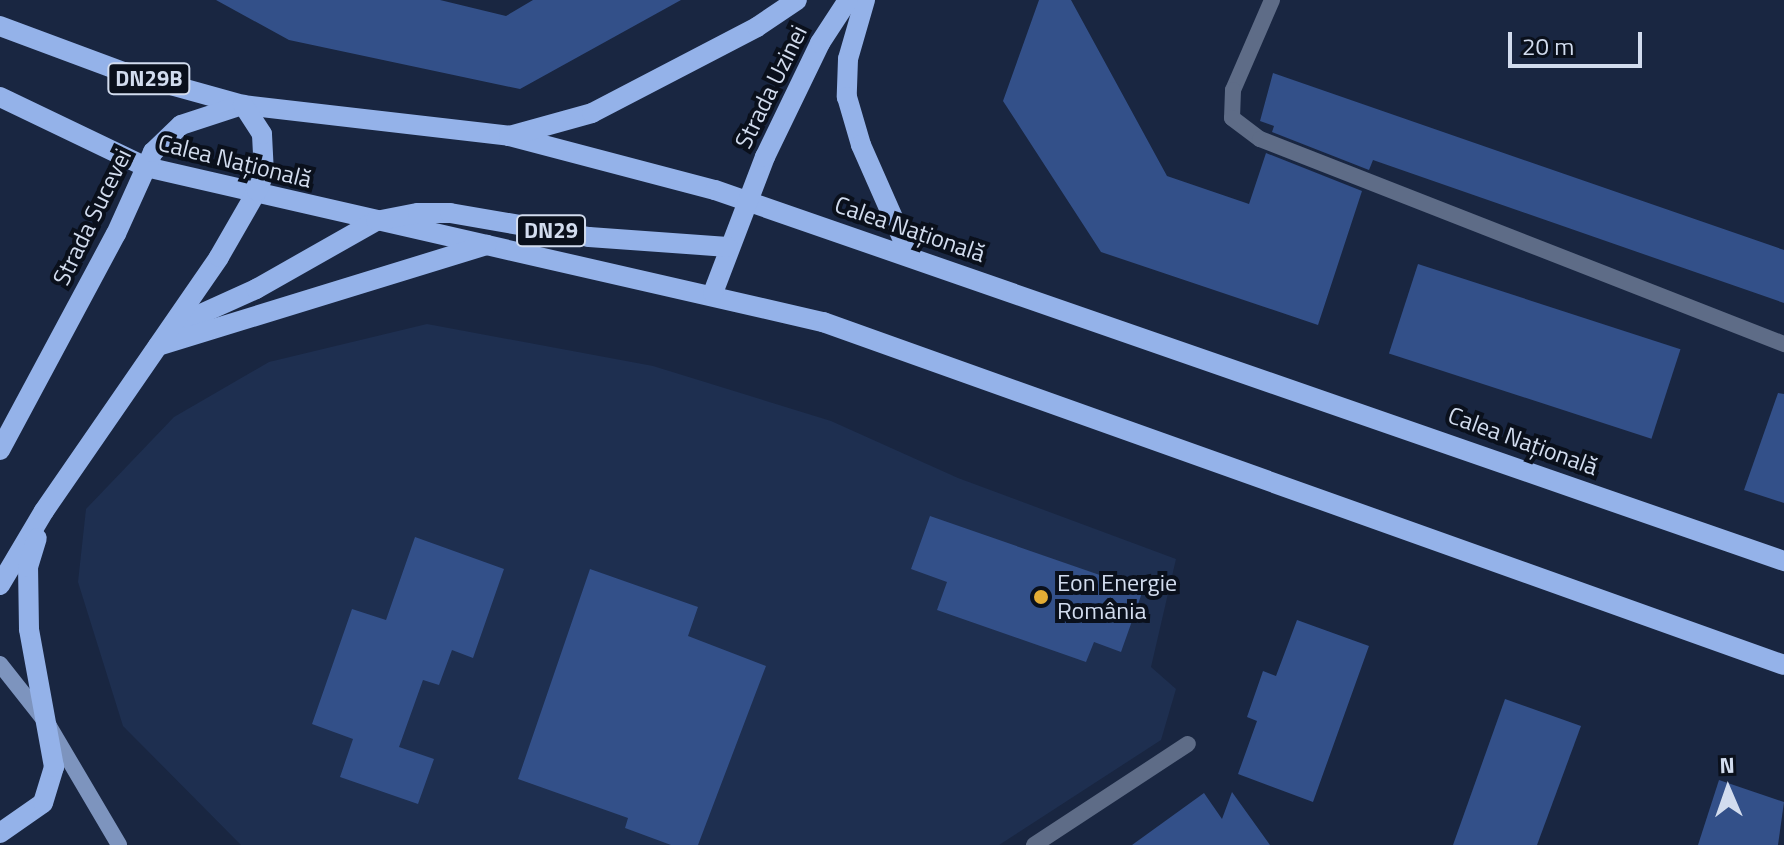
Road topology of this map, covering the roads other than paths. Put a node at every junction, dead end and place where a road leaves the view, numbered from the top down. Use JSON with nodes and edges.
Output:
{"nodes":[{"id":1,"x":797,"y":0,"type":"edge"},
{"id":2,"x":848,"y":0,"type":"edge"},
{"id":3,"x":865,"y":0,"type":"edge"},
{"id":4,"x":1272,"y":0,"type":"edge"},
{"id":5,"x":0,"y":26,"type":"edge"},
{"id":6,"x":0,"y":97,"type":"edge"},
{"id":7,"x":243,"y":105,"type":"junction"},
{"id":8,"x":509,"y":136,"type":"junction"},
{"id":9,"x":146,"y":167,"type":"junction"},
{"id":10,"x":257,"y":191,"type":"junction"},
{"id":11,"x":746,"y":201,"type":"junction"},
{"id":12,"x":376,"y":221,"type":"junction"},
{"id":13,"x":489,"y":244,"type":"junction"},
{"id":14,"x":728,"y":247,"type":"junction"},
{"id":15,"x":910,"y":256,"type":"junction"},
{"id":16,"x":713,"y":293,"type":"junction"},
{"id":17,"x":172,"y":327,"type":"junction"},
{"id":18,"x":1784,"y":344,"type":"edge"},
{"id":19,"x":158,"y":346,"type":"junction"},
{"id":20,"x":0,"y":450,"type":"edge"},
{"id":21,"x":44,"y":511,"type":"junction"},
{"id":22,"x":1784,"y":561,"type":"edge"},
{"id":23,"x":0,"y":585,"type":"edge"},
{"id":24,"x":0,"y":664,"type":"edge"},
{"id":25,"x":1784,"y":665,"type":"edge"},
{"id":26,"x":49,"y":726,"type":"junction"},
{"id":27,"x":1188,"y":744,"type":"dead end"},
{"id":28,"x":0,"y":833,"type":"edge"},
{"id":29,"x":119,"y":845,"type":"edge"},
{"id":30,"x":1034,"y":845,"type":"edge"}],
"edges":[{"from":1,"to":8,"type":"main road"},
{"from":2,"to":11,"type":"main road","name":"Strada Uzinei"},
{"from":3,"to":15,"type":"main road"},
{"from":4,"to":18,"type":"street"},
{"from":5,"to":7,"type":"main road","name":"Calea Națională","number":"DN29B"},
{"from":6,"to":9,"type":"main road","name":"Calea Națională"},
{"from":7,"to":8,"type":"main road","name":"Calea Națională"},
{"from":7,"to":9,"type":"main road","name":"Strada Sucevei"},
{"from":7,"to":10,"type":"main road","number":"DN29"},
{"from":8,"to":11,"type":"main road","name":"Calea Națională"},
{"from":9,"to":10,"type":"main road","name":"Calea Națională"},
{"from":9,"to":20,"type":"main road","name":"Strada Sucevei"},
{"from":10,"to":12,"type":"main road","name":"Calea Națională"},
{"from":10,"to":17,"type":"main road","number":"DN29"},
{"from":11,"to":14,"type":"main road","name":"Strada Uzinei"},
{"from":11,"to":15,"type":"main road","name":"Calea Națională"},
{"from":12,"to":13,"type":"main road","name":"Calea Națională"},
{"from":12,"to":14,"type":"main road","name":"Calea Națională","number":"DN29"},
{"from":12,"to":17,"type":"main road","number":"DN29"},
{"from":13,"to":16,"type":"main road","name":"Calea Națională","number":"DN29"},
{"from":13,"to":19,"type":"main road","number":"DN29"},
{"from":14,"to":16,"type":"main road","name":"Strada Uzinei"},
{"from":15,"to":22,"type":"main road","name":"Calea Națională"},
{"from":16,"to":25,"type":"main road","name":"Calea Națională"},
{"from":17,"to":19,"type":"main road","number":"DN29"},
{"from":19,"to":21,"type":"main road","number":"DN29"},
{"from":21,"to":23,"type":"main road","number":"DN29"},
{"from":21,"to":26,"type":"main road"},
{"from":24,"to":26,"type":"main road"},
{"from":26,"to":28,"type":"main road"},
{"from":26,"to":29,"type":"main road"},
{"from":27,"to":30,"type":"street"}]}
